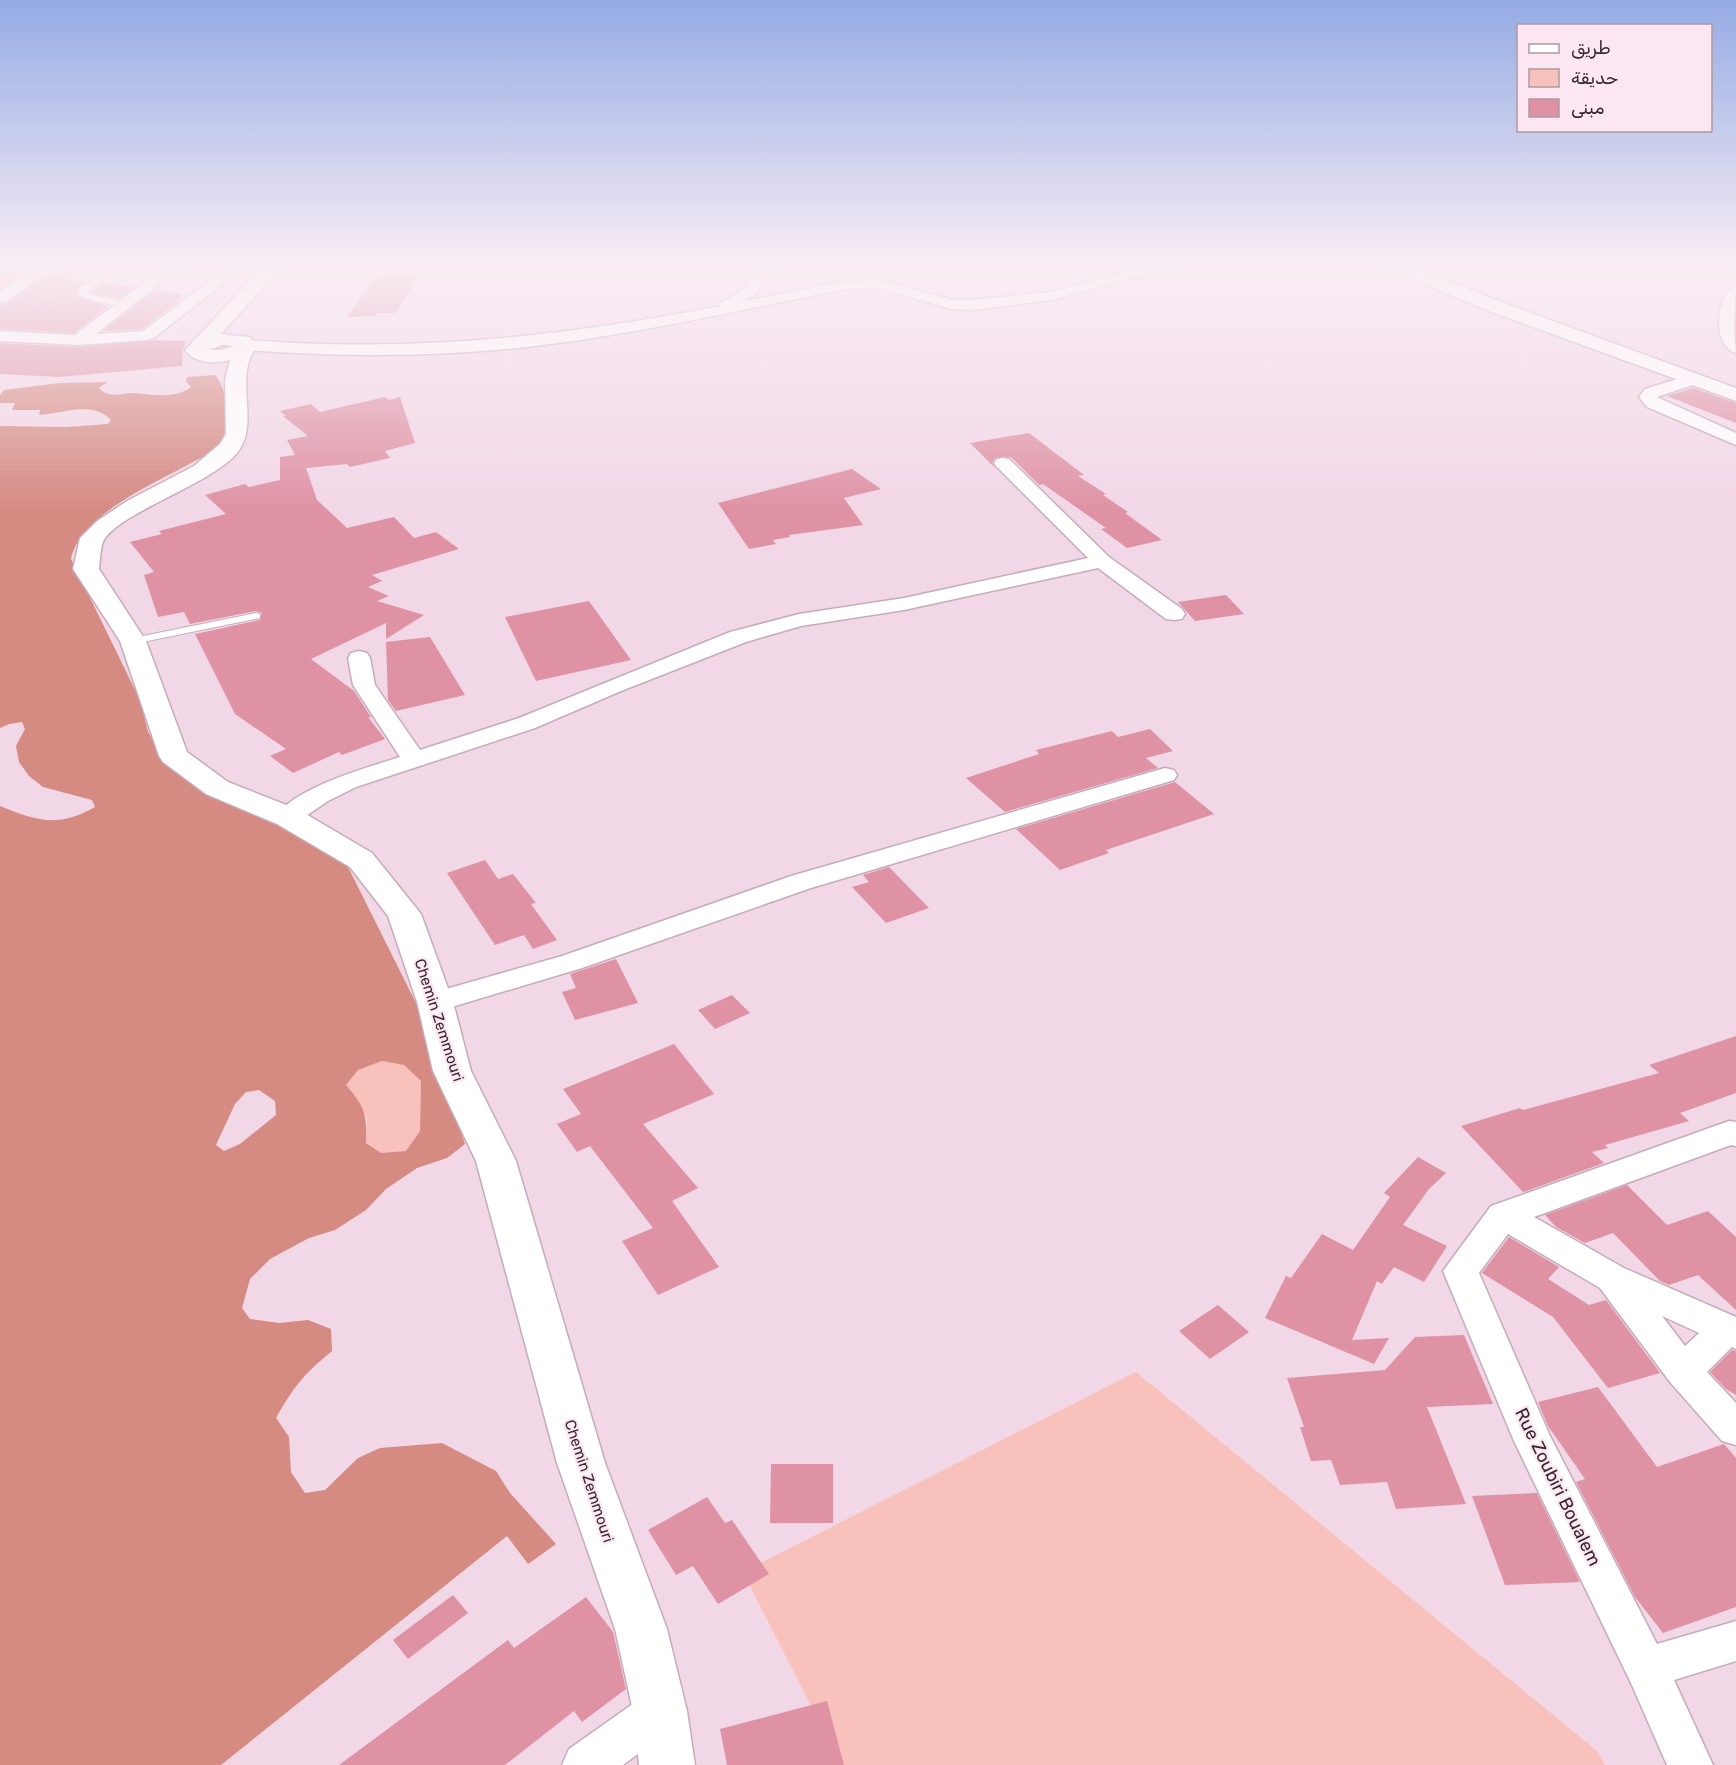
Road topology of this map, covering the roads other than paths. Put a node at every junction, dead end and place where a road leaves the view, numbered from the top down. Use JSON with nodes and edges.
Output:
{"nodes":[{"id":1,"x":204,"y":347,"type":"edge"},
{"id":2,"x":436,"y":347,"type":"edge"},
{"id":3,"x":1607,"y":347,"type":"edge"},
{"id":4,"x":242,"y":348,"type":"junction"},
{"id":5,"x":201,"y":350,"type":"junction"},
{"id":6,"x":1693,"y":379,"type":"junction"},
{"id":7,"x":1729,"y":393,"type":"edge"},
{"id":8,"x":1736,"y":440,"type":"edge"},
{"id":9,"x":1003,"y":464,"type":"dead end"},
{"id":10,"x":1102,"y":561,"type":"junction"},
{"id":11,"x":1174,"y":614,"type":"dead end"},
{"id":12,"x":256,"y":616,"type":"dead end"},
{"id":13,"x":133,"y":641,"type":"junction"},
{"id":14,"x":359,"y":658,"type":"dead end"},
{"id":15,"x":415,"y":761,"type":"junction"},
{"id":16,"x":1165,"y":775,"type":"dead end"},
{"id":17,"x":288,"y":817,"type":"junction"},
{"id":18,"x":435,"y":1002,"type":"junction"},
{"id":19,"x":1736,"y":1134,"type":"edge"},
{"id":20,"x":1503,"y":1215,"type":"junction"},
{"id":21,"x":1612,"y":1278,"type":"junction"},
{"id":22,"x":1732,"y":1331,"type":"edge"},
{"id":23,"x":1683,"y":1371,"type":"junction"},
{"id":24,"x":1736,"y":1429,"type":"edge"},
{"id":25,"x":1735,"y":1643,"type":"edge"},
{"id":26,"x":1646,"y":1668,"type":"junction"},
{"id":27,"x":660,"y":1711,"type":"junction"},
{"id":28,"x":585,"y":1765,"type":"edge"},
{"id":29,"x":667,"y":1765,"type":"edge"},
{"id":30,"x":1690,"y":1765,"type":"edge"}],
"edges":[{"from":1,"to":5,"type":"street"},
{"from":2,"to":4,"type":"street"},
{"from":3,"to":6,"type":"street"},
{"from":4,"to":5,"type":"street"},
{"from":4,"to":5,"type":"street"},
{"from":4,"to":13,"type":"street","name":"Chemin Zemmouri"},
{"from":6,"to":7,"type":"street"},
{"from":6,"to":8,"type":"street"},
{"from":9,"to":10,"type":"street"},
{"from":10,"to":11,"type":"street"},
{"from":10,"to":15,"type":"street"},
{"from":12,"to":13,"type":"lane"},
{"from":13,"to":17,"type":"street","name":"Chemin Zemmouri"},
{"from":14,"to":15,"type":"street"},
{"from":15,"to":17,"type":"street"},
{"from":16,"to":18,"type":"street"},
{"from":17,"to":18,"type":"street","name":"Chemin Zemmouri"},
{"from":18,"to":27,"type":"street","name":"Chemin Zemmouri"},
{"from":19,"to":20,"type":"street"},
{"from":20,"to":21,"type":"street"},
{"from":20,"to":26,"type":"street","name":"Rue Zoubiri Boualem"},
{"from":21,"to":22,"type":"street"},
{"from":21,"to":23,"type":"street"},
{"from":22,"to":23,"type":"street"},
{"from":23,"to":24,"type":"street"},
{"from":25,"to":26,"type":"street"},
{"from":26,"to":30,"type":"street","name":"Rue Zoubiri Boualem"},
{"from":27,"to":28,"type":"street"},
{"from":27,"to":29,"type":"street","name":"Chemin Zemmouri"}]}
